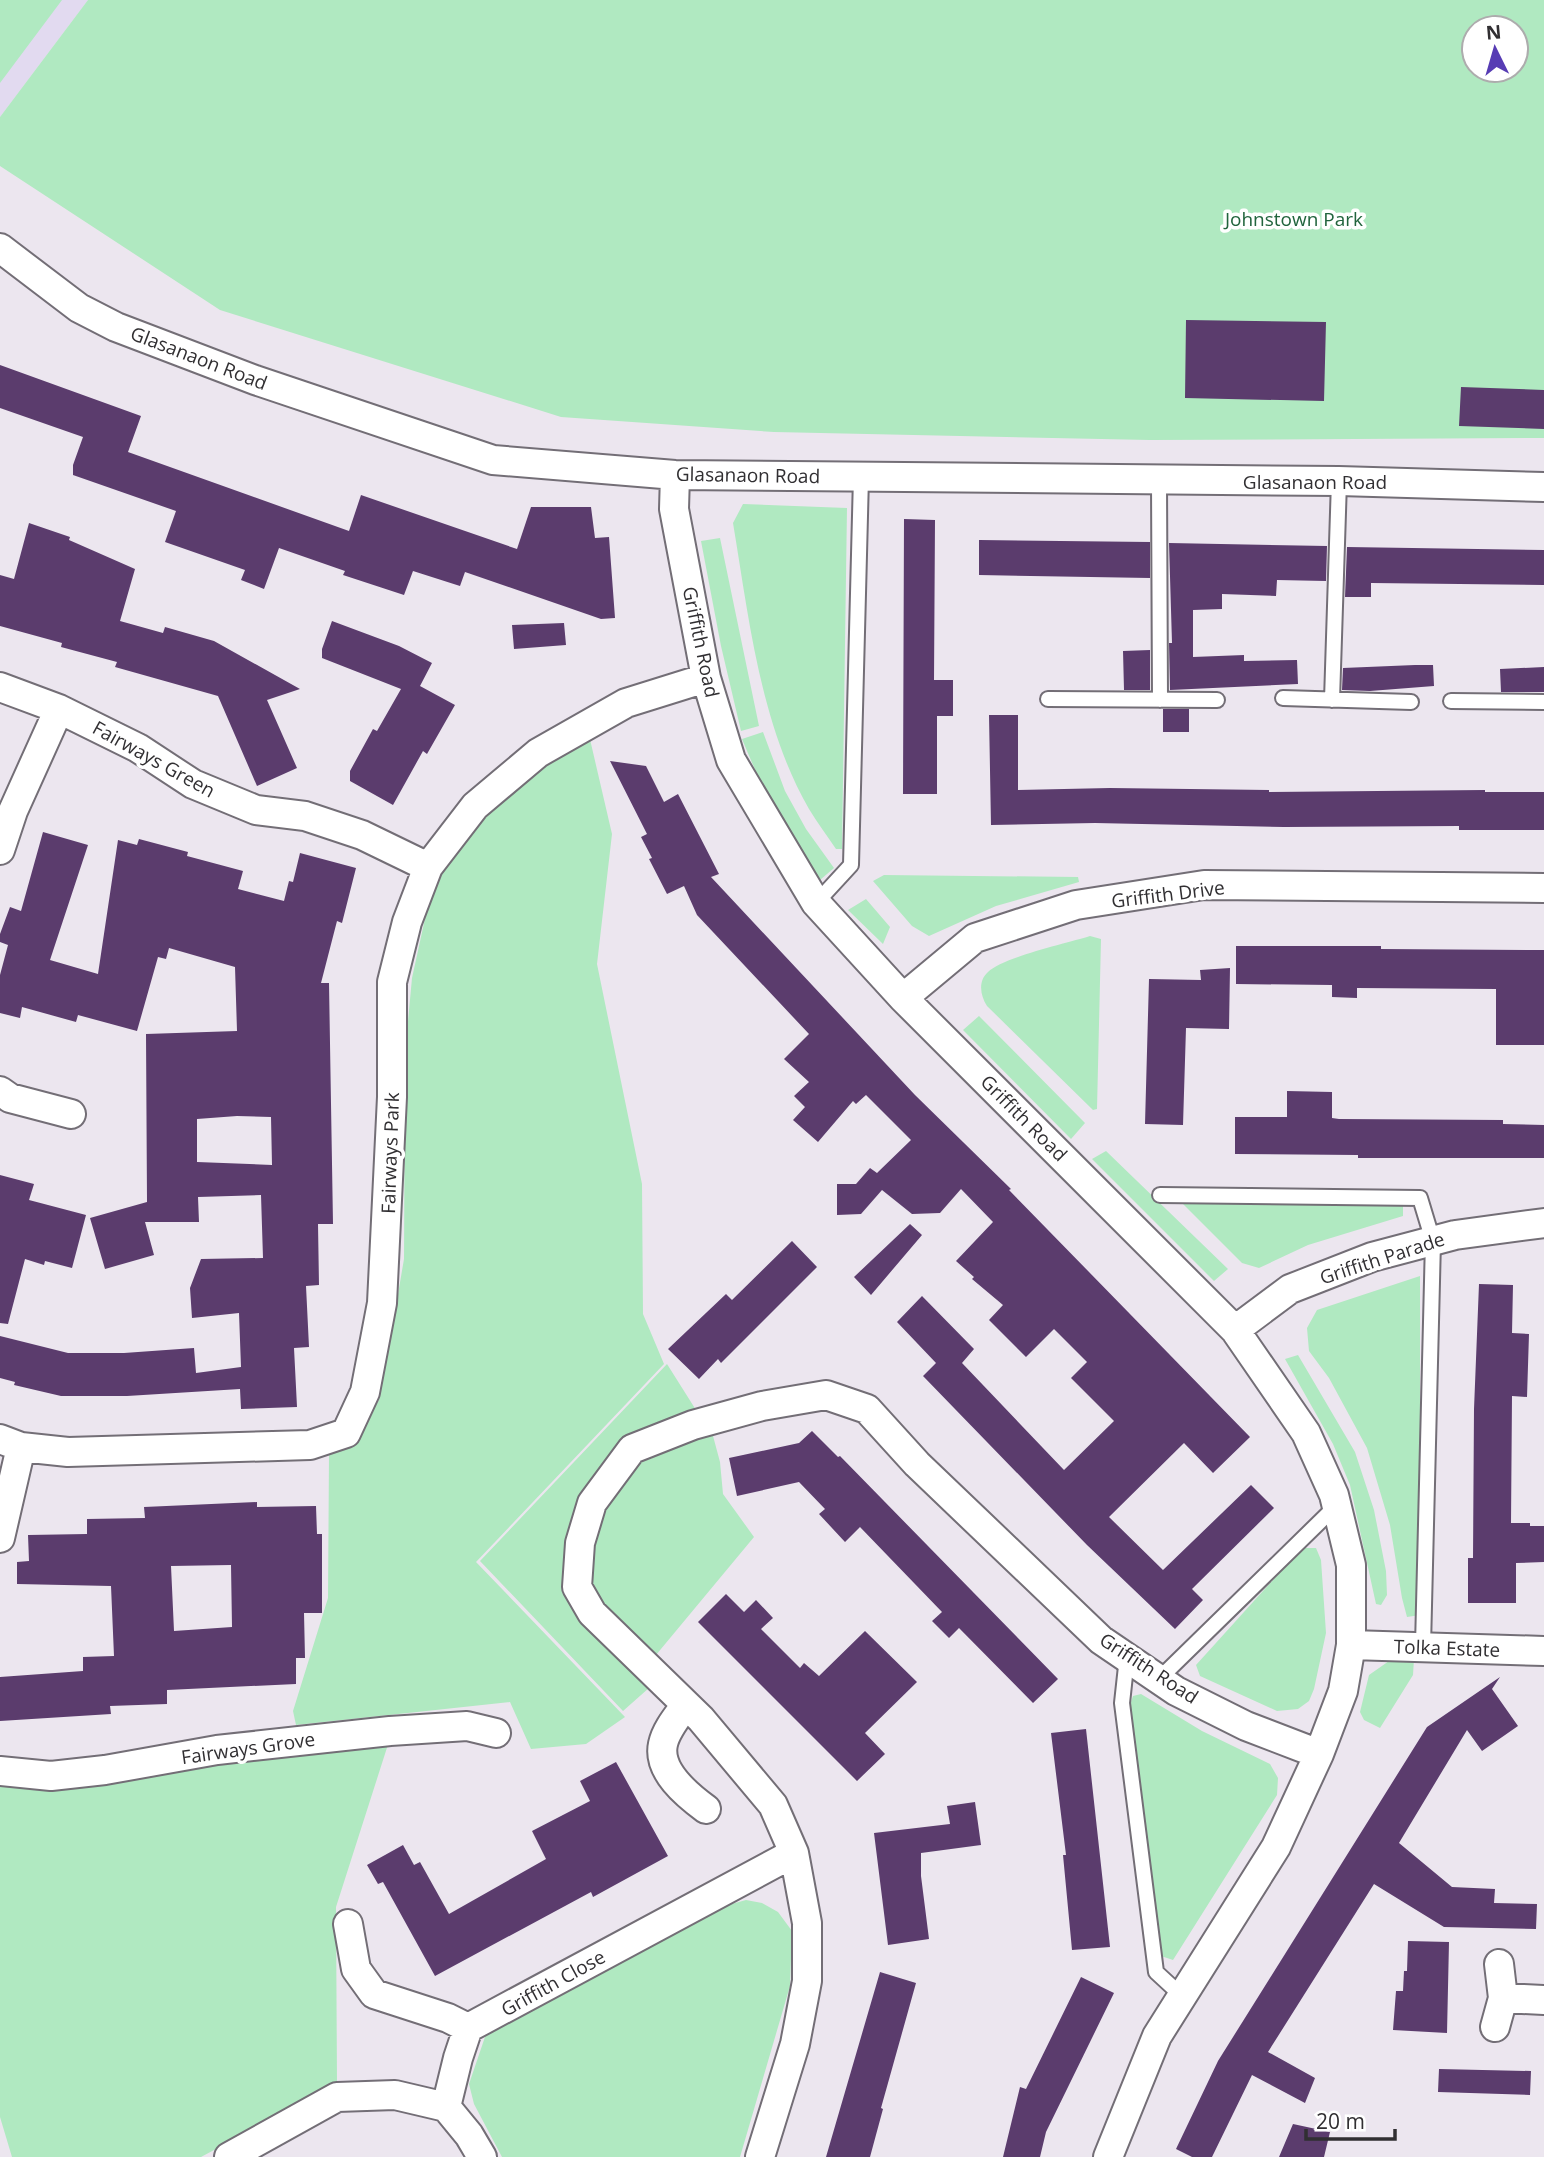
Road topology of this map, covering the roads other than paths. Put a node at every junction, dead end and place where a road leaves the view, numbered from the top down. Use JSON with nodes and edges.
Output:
{"nodes":[{"id":1,"x":0,"y":248,"type":"edge"},
{"id":2,"x":675,"y":475,"type":"junction"},
{"id":3,"x":861,"y":477,"type":"junction"},
{"id":4,"x":1159,"y":481,"type":"junction"},
{"id":5,"x":1339,"y":481,"type":"junction"},
{"id":6,"x":1544,"y":487,"type":"edge"},
{"id":7,"x":706,"y":678,"type":"junction"},
{"id":8,"x":0,"y":687,"type":"edge"},
{"id":9,"x":1283,"y":698,"type":"dead end"},
{"id":10,"x":1048,"y":699,"type":"dead end"},
{"id":11,"x":1160,"y":700,"type":"junction"},
{"id":12,"x":1217,"y":700,"type":"dead end"},
{"id":13,"x":1332,"y":700,"type":"junction"},
{"id":14,"x":1451,"y":701,"type":"dead end"},
{"id":15,"x":1411,"y":702,"type":"dead end"},
{"id":16,"x":1544,"y":702,"type":"edge"},
{"id":17,"x":60,"y":709,"type":"junction"},
{"id":18,"x":0,"y":850,"type":"edge"},
{"id":19,"x":428,"y":867,"type":"junction"},
{"id":20,"x":1544,"y":888,"type":"edge"},
{"id":21,"x":816,"y":903,"type":"junction"},
{"id":22,"x":903,"y":998,"type":"junction"},
{"id":23,"x":0,"y":1091,"type":"edge"},
{"id":24,"x":71,"y":1114,"type":"dead end"},
{"id":25,"x":1160,"y":1195,"type":"dead end"},
{"id":26,"x":1544,"y":1223,"type":"edge"},
{"id":27,"x":1433,"y":1241,"type":"junction"},
{"id":28,"x":1235,"y":1330,"type":"junction"},
{"id":29,"x":10,"y":1443,"type":"edge"},
{"id":30,"x":1337,"y":1505,"type":"junction"},
{"id":31,"x":0,"y":1538,"type":"edge"},
{"id":32,"x":1351,"y":1645,"type":"junction"},
{"id":33,"x":1423,"y":1646,"type":"junction"},
{"id":34,"x":1544,"y":1651,"type":"edge"},
{"id":35,"x":1127,"y":1657,"type":"junction"},
{"id":36,"x":1159,"y":1679,"type":"junction"},
{"id":37,"x":685,"y":1706,"type":"junction"},
{"id":38,"x":496,"y":1733,"type":"dead end"},
{"id":39,"x":1319,"y":1754,"type":"junction"},
{"id":40,"x":0,"y":1771,"type":"edge"},
{"id":41,"x":706,"y":1808,"type":"dead end"},
{"id":42,"x":794,"y":1853,"type":"junction"},
{"id":43,"x":348,"y":1924,"type":"dead end"},
{"id":44,"x":1499,"y":1964,"type":"dead end"},
{"id":45,"x":1182,"y":1996,"type":"junction"},
{"id":46,"x":1503,"y":1998,"type":"junction"},
{"id":47,"x":1544,"y":2000,"type":"edge"},
{"id":48,"x":1495,"y":2027,"type":"dead end"},
{"id":49,"x":468,"y":2028,"type":"junction"},
{"id":50,"x":446,"y":2107,"type":"junction"},
{"id":51,"x":229,"y":2157,"type":"edge"},
{"id":52,"x":482,"y":2157,"type":"edge"},
{"id":53,"x":760,"y":2157,"type":"edge"},
{"id":54,"x":1108,"y":2157,"type":"edge"}],
"edges":[{"from":1,"to":2,"type":"street","name":"Glasanaon Road"},
{"from":2,"to":3,"type":"street","name":"Glasanaon Road"},
{"from":2,"to":7,"type":"street","name":"Griffith Road"},
{"from":3,"to":4,"type":"street","name":"Glasanaon Road"},
{"from":3,"to":21,"type":"lane"},
{"from":4,"to":5,"type":"street","name":"Glasanaon Road"},
{"from":4,"to":11,"type":"lane"},
{"from":5,"to":6,"type":"street","name":"Glasanaon Road"},
{"from":5,"to":13,"type":"lane"},
{"from":7,"to":19,"type":"street","name":"Fairways Park"},
{"from":7,"to":21,"type":"street","name":"Griffith Road"},
{"from":8,"to":17,"type":"street","name":"Fairways Green"},
{"from":9,"to":13,"type":"lane"},
{"from":10,"to":11,"type":"lane"},
{"from":11,"to":12,"type":"lane"},
{"from":13,"to":15,"type":"lane"},
{"from":14,"to":16,"type":"lane"},
{"from":17,"to":18,"type":"street"},
{"from":17,"to":19,"type":"street","name":"Fairways Green"},
{"from":19,"to":29,"type":"street","name":"Fairways Park"},
{"from":20,"to":22,"type":"street","name":"Griffith Drive"},
{"from":21,"to":22,"type":"street","name":"Griffith Road"},
{"from":22,"to":28,"type":"street","name":"Griffith Road"},
{"from":23,"to":24,"type":"street"},
{"from":25,"to":27,"type":"lane"},
{"from":26,"to":27,"type":"street","name":"Griffith Parade"},
{"from":27,"to":28,"type":"street","name":"Griffith Parade"},
{"from":27,"to":33,"type":"lane"},
{"from":28,"to":30,"type":"street","name":"Griffith Road"},
{"from":29,"to":31,"type":"street"},
{"from":30,"to":32,"type":"street","name":"Griffith Road"},
{"from":30,"to":36,"type":"lane"},
{"from":32,"to":33,"type":"street","name":"Tolka Estate"},
{"from":32,"to":39,"type":"street","name":"Griffith Road"},
{"from":33,"to":34,"type":"street","name":"Tolka Estate"},
{"from":35,"to":36,"type":"street","name":"Griffith Road"},
{"from":35,"to":37,"type":"street","name":"Griffith Road"},
{"from":35,"to":45,"type":"lane"},
{"from":36,"to":39,"type":"street","name":"Griffith Road"},
{"from":37,"to":41,"type":"street"},
{"from":37,"to":42,"type":"street"},
{"from":38,"to":40,"type":"street","name":"Fairways Grove"},
{"from":39,"to":45,"type":"street","name":"Griffith Road"},
{"from":42,"to":49,"type":"street","name":"Griffith Close"},
{"from":42,"to":53,"type":"street"},
{"from":43,"to":49,"type":"street"},
{"from":44,"to":46,"type":"street"},
{"from":45,"to":54,"type":"street","name":"Griffith Road"},
{"from":46,"to":47,"type":"street"},
{"from":46,"to":48,"type":"street"},
{"from":49,"to":50,"type":"street"},
{"from":50,"to":51,"type":"street"},
{"from":50,"to":52,"type":"street"}]}
